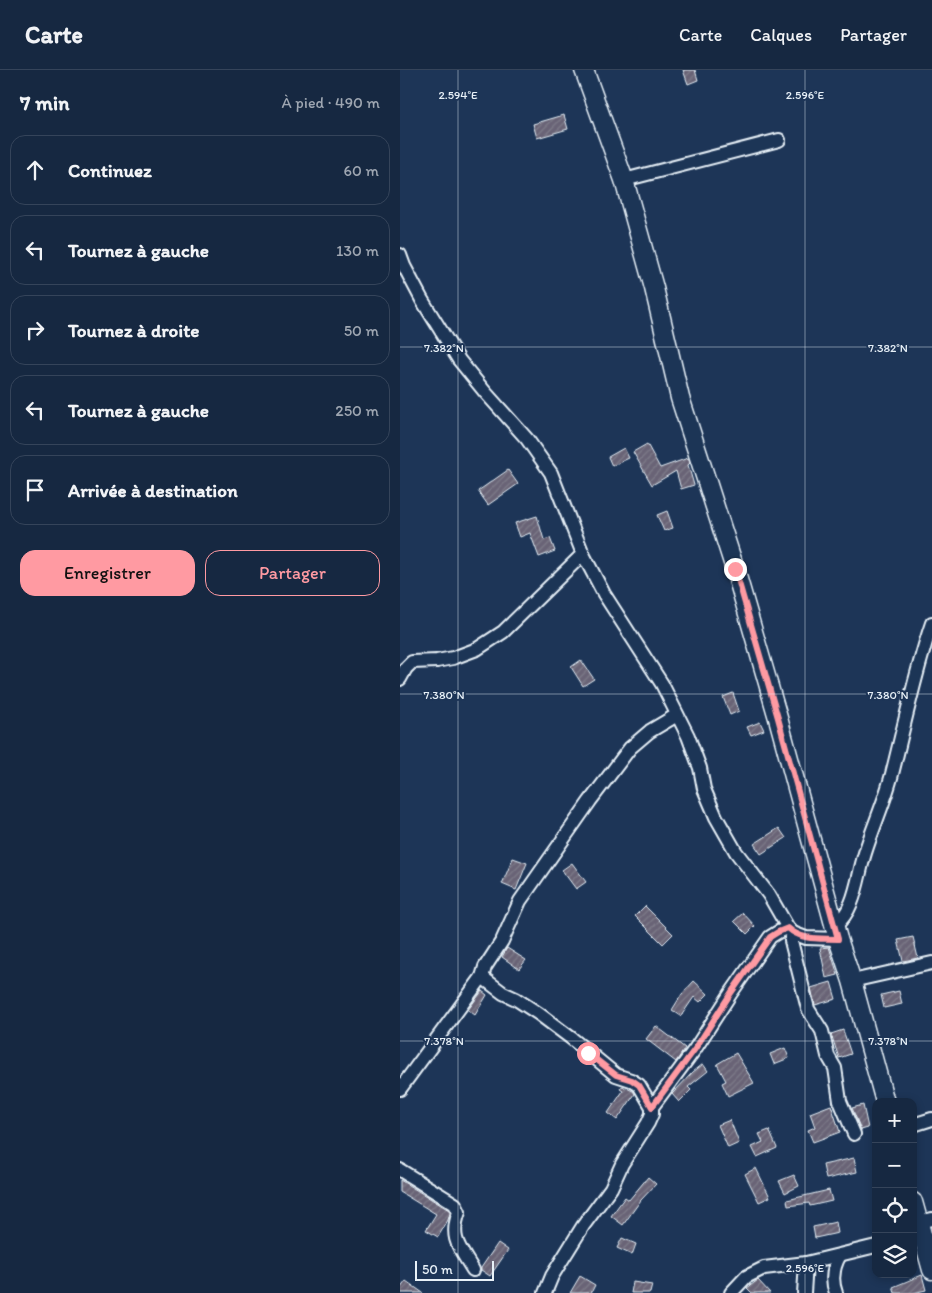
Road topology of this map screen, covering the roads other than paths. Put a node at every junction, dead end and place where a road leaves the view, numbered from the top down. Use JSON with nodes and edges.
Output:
{"nodes":[{"id":1,"x":584,"y":70,"type":"edge"},
{"id":2,"x":779,"y":140,"type":"dead end"},
{"id":3,"x":624,"y":180,"type":"junction"},
{"id":4,"x":400,"y":254,"type":"edge"},
{"id":5,"x":583,"y":554,"type":"junction"},
{"id":6,"x":932,"y":623,"type":"edge"},
{"id":7,"x":400,"y":679,"type":"edge"},
{"id":8,"x":677,"y":715,"type":"junction"},
{"id":9,"x":790,"y":931,"type":"junction"},
{"id":10,"x":837,"y":932,"type":"junction"},
{"id":11,"x":932,"y":963,"type":"edge"},
{"id":12,"x":482,"y":977,"type":"junction"},
{"id":13,"x":852,"y":981,"type":"junction"},
{"id":14,"x":400,"y":1089,"type":"edge"},
{"id":15,"x":884,"y":1098,"type":"edge"},
{"id":16,"x":652,"y":1107,"type":"junction"},
{"id":17,"x":932,"y":1119,"type":"edge"},
{"id":18,"x":917,"y":1124,"type":"edge"},
{"id":19,"x":854,"y":1134,"type":"dead end"},
{"id":20,"x":400,"y":1170,"type":"edge"},
{"id":21,"x":917,"y":1213,"type":"edge"},
{"id":22,"x":922,"y":1227,"type":"edge"},
{"id":23,"x":872,"y":1247,"type":"edge"},
{"id":24,"x":840,"y":1255,"type":"junction"},
{"id":25,"x":806,"y":1263,"type":"junction"},
{"id":26,"x":473,"y":1270,"type":"dead end"},
{"id":27,"x":932,"y":1270,"type":"edge"},
{"id":28,"x":545,"y":1293,"type":"edge"},
{"id":29,"x":731,"y":1293,"type":"edge"},
{"id":30,"x":804,"y":1293,"type":"edge"},
{"id":31,"x":836,"y":1293,"type":"edge"}],
"edges":[{"from":1,"to":3,"type":"street"},
{"from":2,"to":3,"type":"street"},
{"from":3,"to":10,"type":"street"},
{"from":4,"to":5,"type":"street"},
{"from":5,"to":7,"type":"street"},
{"from":5,"to":8,"type":"street"},
{"from":6,"to":10,"type":"street"},
{"from":8,"to":9,"type":"street"},
{"from":8,"to":12,"type":"street"},
{"from":9,"to":10,"type":"street"},
{"from":9,"to":16,"type":"street"},
{"from":9,"to":19,"type":"street"},
{"from":10,"to":13,"type":"street"},
{"from":11,"to":13,"type":"street"},
{"from":12,"to":14,"type":"street"},
{"from":12,"to":16,"type":"street"},
{"from":13,"to":15,"type":"street"},
{"from":16,"to":28,"type":"street"},
{"from":17,"to":18,"type":"street"},
{"from":20,"to":26,"type":"street"},
{"from":21,"to":22,"type":"street"},
{"from":22,"to":27,"type":"street"},
{"from":23,"to":24,"type":"street"},
{"from":24,"to":25,"type":"street"},
{"from":24,"to":31,"type":"street"},
{"from":25,"to":29,"type":"street"},
{"from":25,"to":30,"type":"street"}]}
